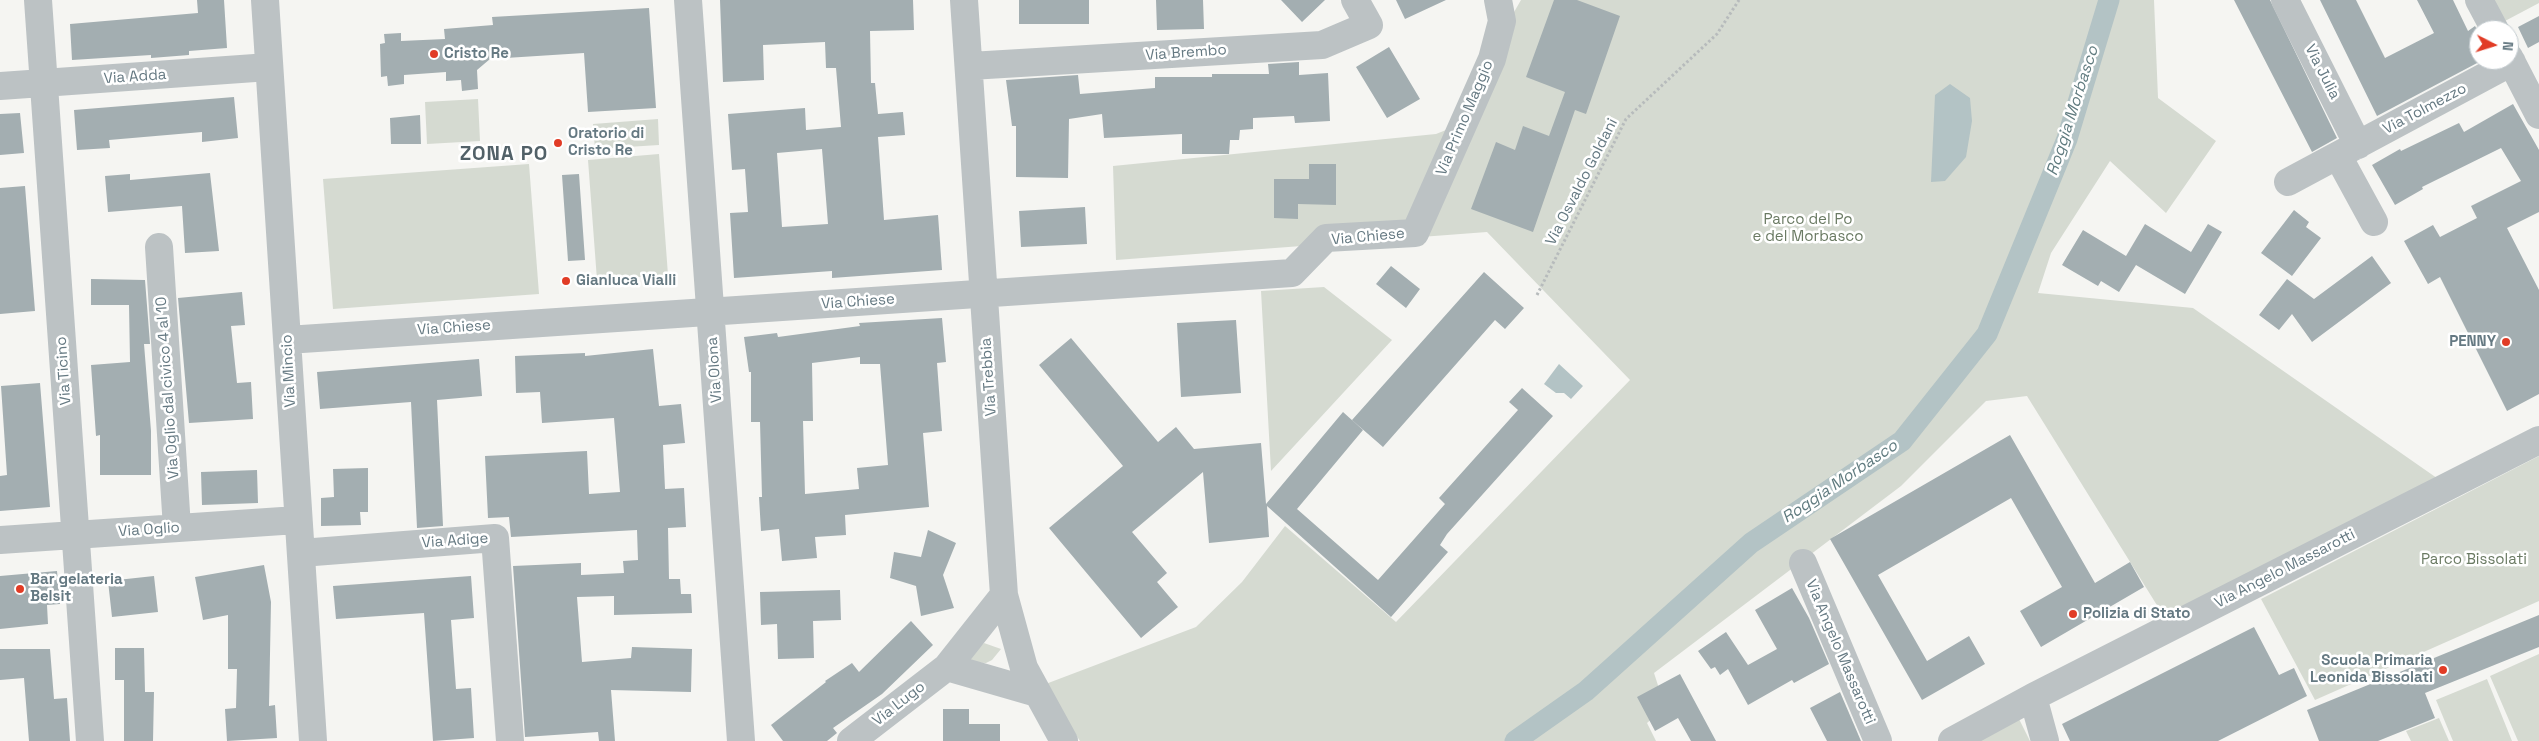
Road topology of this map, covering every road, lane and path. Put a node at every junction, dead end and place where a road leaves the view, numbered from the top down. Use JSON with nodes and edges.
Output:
{"nodes":[{"id":1,"x":38,"y":0,"type":"edge"},
{"id":2,"x":688,"y":0,"type":"edge"},
{"id":3,"x":964,"y":0,"type":"edge"},
{"id":4,"x":1355,"y":0,"type":"edge"},
{"id":5,"x":1498,"y":0,"type":"edge"},
{"id":6,"x":1739,"y":0,"type":"edge"},
{"id":7,"x":2285,"y":0,"type":"edge"},
{"id":8,"x":2479,"y":0,"type":"edge"},
{"id":9,"x":272,"y":1,"type":"edge"},
{"id":10,"x":2490,"y":20,"type":"edge"},
{"id":11,"x":970,"y":66,"type":"junction"},
{"id":12,"x":269,"y":67,"type":"junction"},
{"id":13,"x":2493,"y":70,"type":"edge"},
{"id":14,"x":2516,"y":70,"type":"edge"},
{"id":15,"x":43,"y":83,"type":"junction"},
{"id":16,"x":0,"y":86,"type":"edge"},
{"id":17,"x":2539,"y":115,"type":"edge"},
{"id":18,"x":2348,"y":150,"type":"junction"},
{"id":19,"x":2288,"y":182,"type":"dead end"},
{"id":20,"x":2374,"y":222,"type":"dead end"},
{"id":21,"x":1415,"y":233,"type":"joint"},
{"id":22,"x":159,"y":247,"type":"dead end"},
{"id":23,"x":984,"y":293,"type":"junction"},
{"id":24,"x":1537,"y":295,"type":"dead end"},
{"id":25,"x":710,"y":312,"type":"junction"},
{"id":26,"x":287,"y":340,"type":"junction"},
{"id":27,"x":2539,"y":440,"type":"edge"},
{"id":28,"x":297,"y":520,"type":"junction"},
{"id":29,"x":177,"y":528,"type":"junction"},
{"id":30,"x":75,"y":535,"type":"junction"},
{"id":31,"x":0,"y":540,"type":"edge"},
{"id":32,"x":301,"y":553,"type":"junction"},
{"id":33,"x":1802,"y":563,"type":"dead end"},
{"id":34,"x":1004,"y":595,"type":"junction"},
{"id":35,"x":947,"y":667,"type":"junction"},
{"id":36,"x":1037,"y":693,"type":"junction"},
{"id":37,"x":2033,"y":697,"type":"junction"},
{"id":38,"x":90,"y":741,"type":"edge"},
{"id":39,"x":313,"y":741,"type":"edge"},
{"id":40,"x":510,"y":741,"type":"edge"},
{"id":41,"x":742,"y":741,"type":"edge"},
{"id":42,"x":851,"y":741,"type":"edge"},
{"id":43,"x":1064,"y":741,"type":"edge"},
{"id":44,"x":1878,"y":741,"type":"edge"},
{"id":45,"x":1952,"y":741,"type":"edge"},
{"id":46,"x":2045,"y":741,"type":"edge"}],
"edges":[{"from":1,"to":15,"type":"street","name":"Via Ticino"},
{"from":2,"to":25,"type":"street","name":"Via Olona"},
{"from":3,"to":11,"type":"street","name":"Via Trebbia"},
{"from":4,"to":11,"type":"street","name":"Via Brembo"},
{"from":5,"to":21,"type":"street","name":"Via Primo Maggio"},
{"from":6,"to":24,"type":"path","name":"Via Osvaldo Goldani"},
{"from":7,"to":18,"type":"street","name":"Via Julia"},
{"from":8,"to":10,"type":"street"},
{"from":9,"to":12,"type":"street","name":"Via Mincio"},
{"from":11,"to":23,"type":"street","name":"Via Trebbia"},
{"from":12,"to":15,"type":"street","name":"Via Adda"},
{"from":12,"to":26,"type":"street","name":"Via Mincio"},
{"from":13,"to":18,"type":"street","name":"Via Tolmezzo"},
{"from":14,"to":17,"type":"street"},
{"from":15,"to":16,"type":"street","name":"Via Adda"},
{"from":15,"to":30,"type":"street","name":"Via Ticino"},
{"from":18,"to":19,"type":"street","name":"Via Tolmezzo"},
{"from":18,"to":20,"type":"street"},
{"from":21,"to":23,"type":"street","name":"Via Chiese"},
{"from":22,"to":29,"type":"street","name":"Via Oglio dal civico 4 al 10"},
{"from":23,"to":25,"type":"street","name":"Via Chiese"},
{"from":23,"to":34,"type":"street","name":"Via Trebbia"},
{"from":25,"to":26,"type":"street","name":"Via Chiese"},
{"from":25,"to":41,"type":"street","name":"Via Olona"},
{"from":26,"to":28,"type":"street","name":"Via Mincio"},
{"from":27,"to":37,"type":"street","name":"Via Angelo Massarotti"},
{"from":28,"to":29,"type":"street","name":"Via Oglio"},
{"from":28,"to":32,"type":"street","name":"Via Mincio"},
{"from":29,"to":30,"type":"street","name":"Via Oglio"},
{"from":30,"to":31,"type":"street","name":"Via Oglio"},
{"from":30,"to":38,"type":"street","name":"Via Ticino"},
{"from":32,"to":39,"type":"street","name":"Via Mincio"},
{"from":32,"to":40,"type":"street","name":"Via Adige"},
{"from":33,"to":44,"type":"street","name":"Via Angelo Massarotti"},
{"from":34,"to":35,"type":"street","name":"Via Lugo"},
{"from":34,"to":36,"type":"street","name":"Via Trebbia"},
{"from":35,"to":36,"type":"street"},
{"from":35,"to":42,"type":"street","name":"Via Lugo"},
{"from":36,"to":43,"type":"street","name":"Via Trebbia"},
{"from":37,"to":45,"type":"street","name":"Via Angelo Massarotti"},
{"from":37,"to":46,"type":"street"}]}
